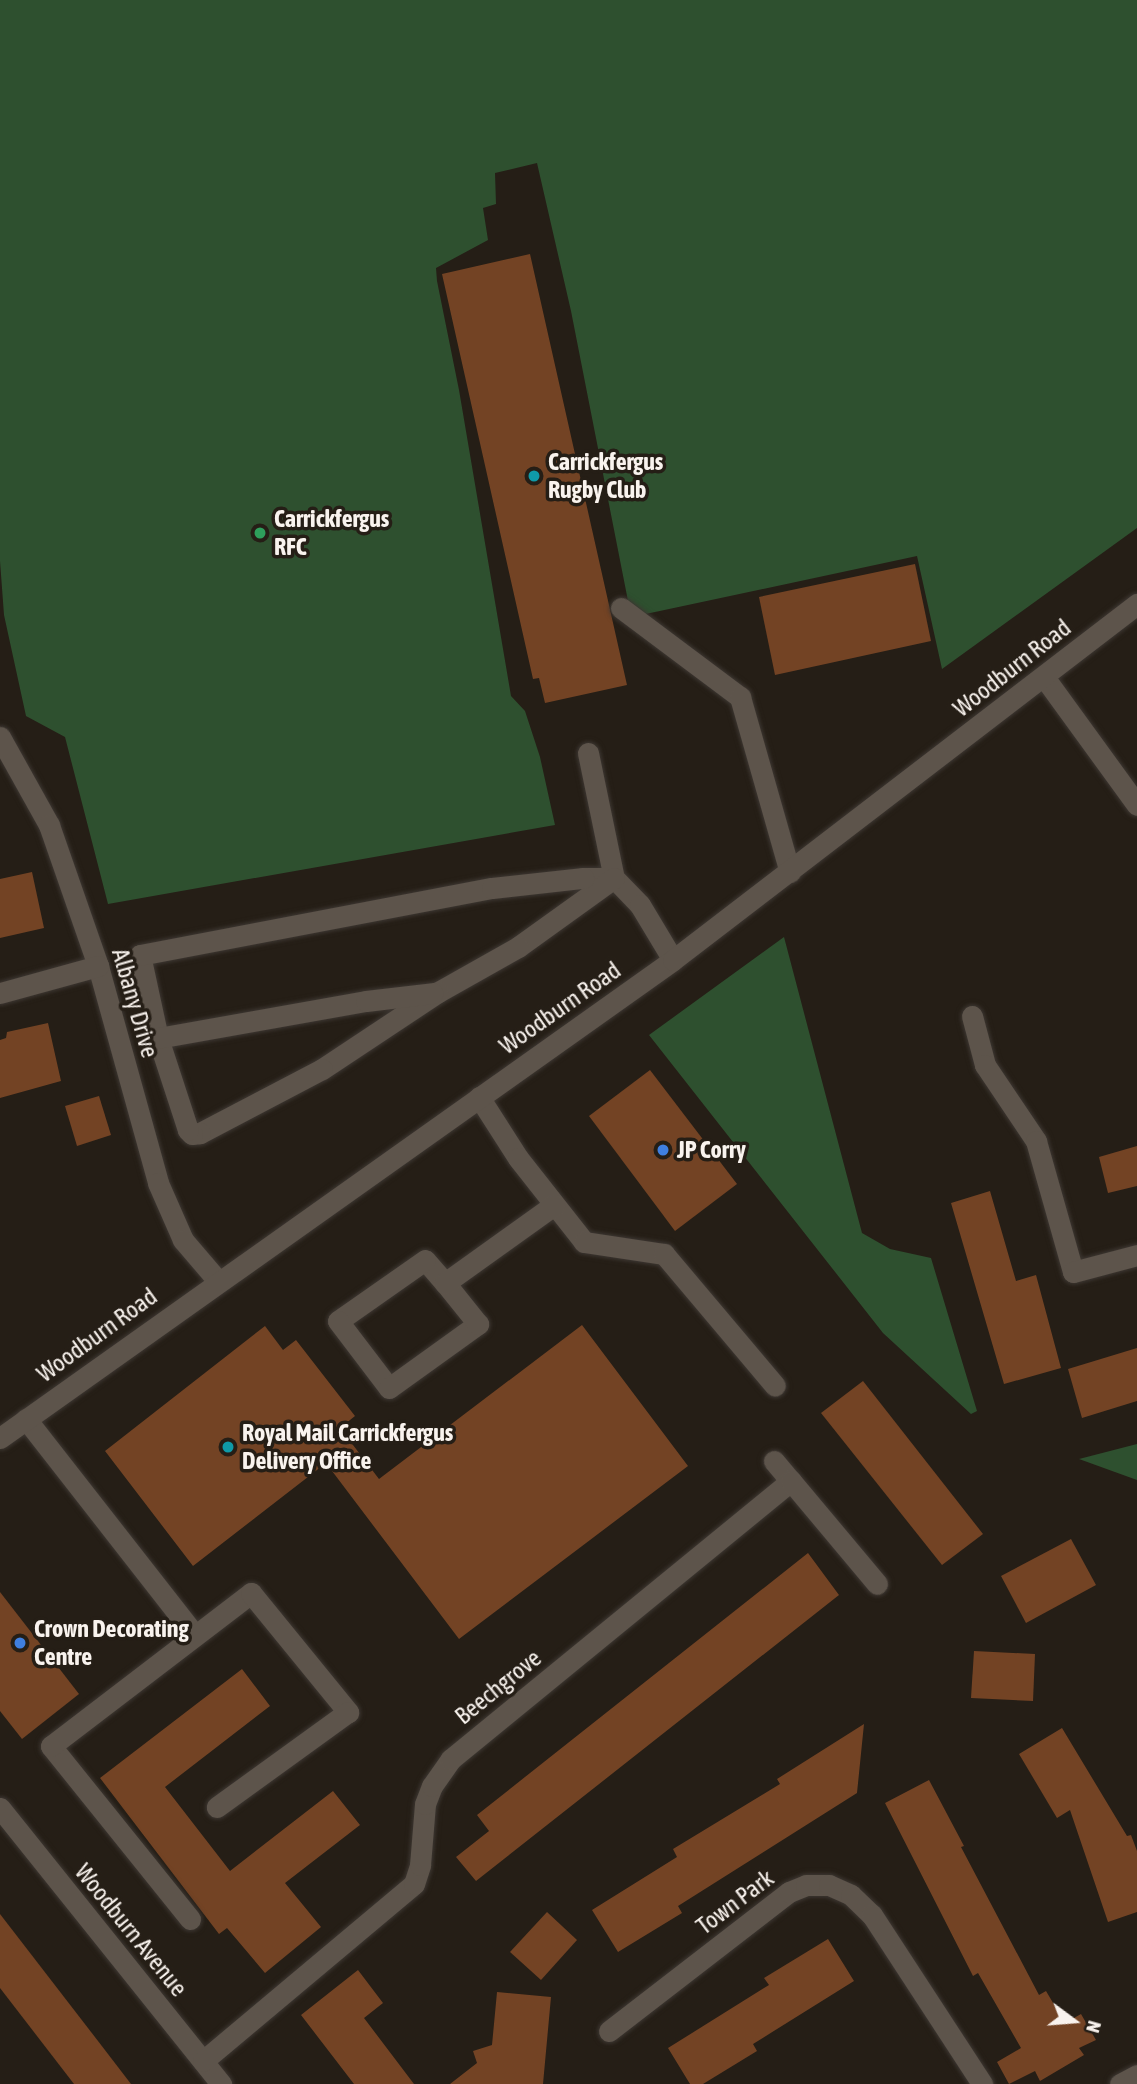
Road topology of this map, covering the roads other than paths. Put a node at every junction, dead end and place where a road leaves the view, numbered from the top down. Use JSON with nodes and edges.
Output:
{"nodes":[{"id":1,"x":1137,"y":604,"type":"edge"},
{"id":2,"x":621,"y":608,"type":"dead end"},
{"id":3,"x":1044,"y":677,"type":"junction"},
{"id":4,"x":0,"y":737,"type":"edge"},
{"id":5,"x":588,"y":753,"type":"dead end"},
{"id":6,"x":1137,"y":805,"type":"edge"},
{"id":7,"x":790,"y":872,"type":"junction"},
{"id":8,"x":614,"y":878,"type":"junction"},
{"id":9,"x":673,"y":960,"type":"junction"},
{"id":10,"x":98,"y":967,"type":"junction"},
{"id":11,"x":438,"y":992,"type":"junction"},
{"id":12,"x":0,"y":993,"type":"edge"},
{"id":13,"x":972,"y":1016,"type":"dead end"},
{"id":14,"x":158,"y":1038,"type":"junction"},
{"id":15,"x":479,"y":1097,"type":"junction"},
{"id":16,"x":554,"y":1205,"type":"junction"},
{"id":17,"x":1137,"y":1255,"type":"edge"},
{"id":18,"x":218,"y":1281,"type":"junction"},
{"id":19,"x":445,"y":1283,"type":"junction"},
{"id":20,"x":775,"y":1386,"type":"dead end"},
{"id":21,"x":26,"y":1419,"type":"junction"},
{"id":22,"x":0,"y":1437,"type":"edge"},
{"id":23,"x":774,"y":1461,"type":"dead end"},
{"id":24,"x":791,"y":1481,"type":"junction"},
{"id":25,"x":877,"y":1584,"type":"dead end"},
{"id":26,"x":195,"y":1635,"type":"junction"},
{"id":27,"x":217,"y":1807,"type":"dead end"},
{"id":28,"x":0,"y":1808,"type":"edge"},
{"id":29,"x":190,"y":1919,"type":"dead end"},
{"id":30,"x":609,"y":2031,"type":"dead end"},
{"id":31,"x":203,"y":2061,"type":"junction"},
{"id":32,"x":1137,"y":2074,"type":"edge"},
{"id":33,"x":221,"y":2084,"type":"edge"},
{"id":34,"x":982,"y":2084,"type":"edge"},
{"id":35,"x":1120,"y":2084,"type":"edge"}],
"edges":[{"from":1,"to":3,"type":"street","name":"Woodburn Road"},
{"from":2,"to":7,"type":"street"},
{"from":3,"to":6,"type":"street"},
{"from":3,"to":7,"type":"street","name":"Woodburn Road"},
{"from":4,"to":10,"type":"street","name":"Albany Drive"},
{"from":5,"to":8,"type":"street"},
{"from":7,"to":9,"type":"street","name":"Woodburn Road"},
{"from":8,"to":9,"type":"street"},
{"from":8,"to":11,"type":"street"},
{"from":8,"to":14,"type":"street"},
{"from":9,"to":15,"type":"street","name":"Woodburn Road"},
{"from":10,"to":12,"type":"street"},
{"from":10,"to":18,"type":"street","name":"Albany Drive"},
{"from":11,"to":14,"type":"street"},
{"from":11,"to":14,"type":"street"},
{"from":13,"to":17,"type":"street"},
{"from":15,"to":16,"type":"street"},
{"from":15,"to":18,"type":"street","name":"Woodburn Road"},
{"from":16,"to":19,"type":"street"},
{"from":16,"to":20,"type":"street"},
{"from":18,"to":21,"type":"street","name":"Woodburn Road"},
{"from":19,"to":19,"type":"street"},
{"from":21,"to":22,"type":"street","name":"Woodburn Road"},
{"from":21,"to":26,"type":"street"},
{"from":23,"to":24,"type":"street"},
{"from":24,"to":25,"type":"street"},
{"from":24,"to":31,"type":"street","name":"Beechgrove"},
{"from":26,"to":27,"type":"street"},
{"from":26,"to":29,"type":"street"},
{"from":28,"to":31,"type":"street","name":"Woodburn Avenue"},
{"from":30,"to":34,"type":"street","name":"Town Park"},
{"from":31,"to":33,"type":"street","name":"Woodburn Avenue"},
{"from":32,"to":35,"type":"street"}]}
